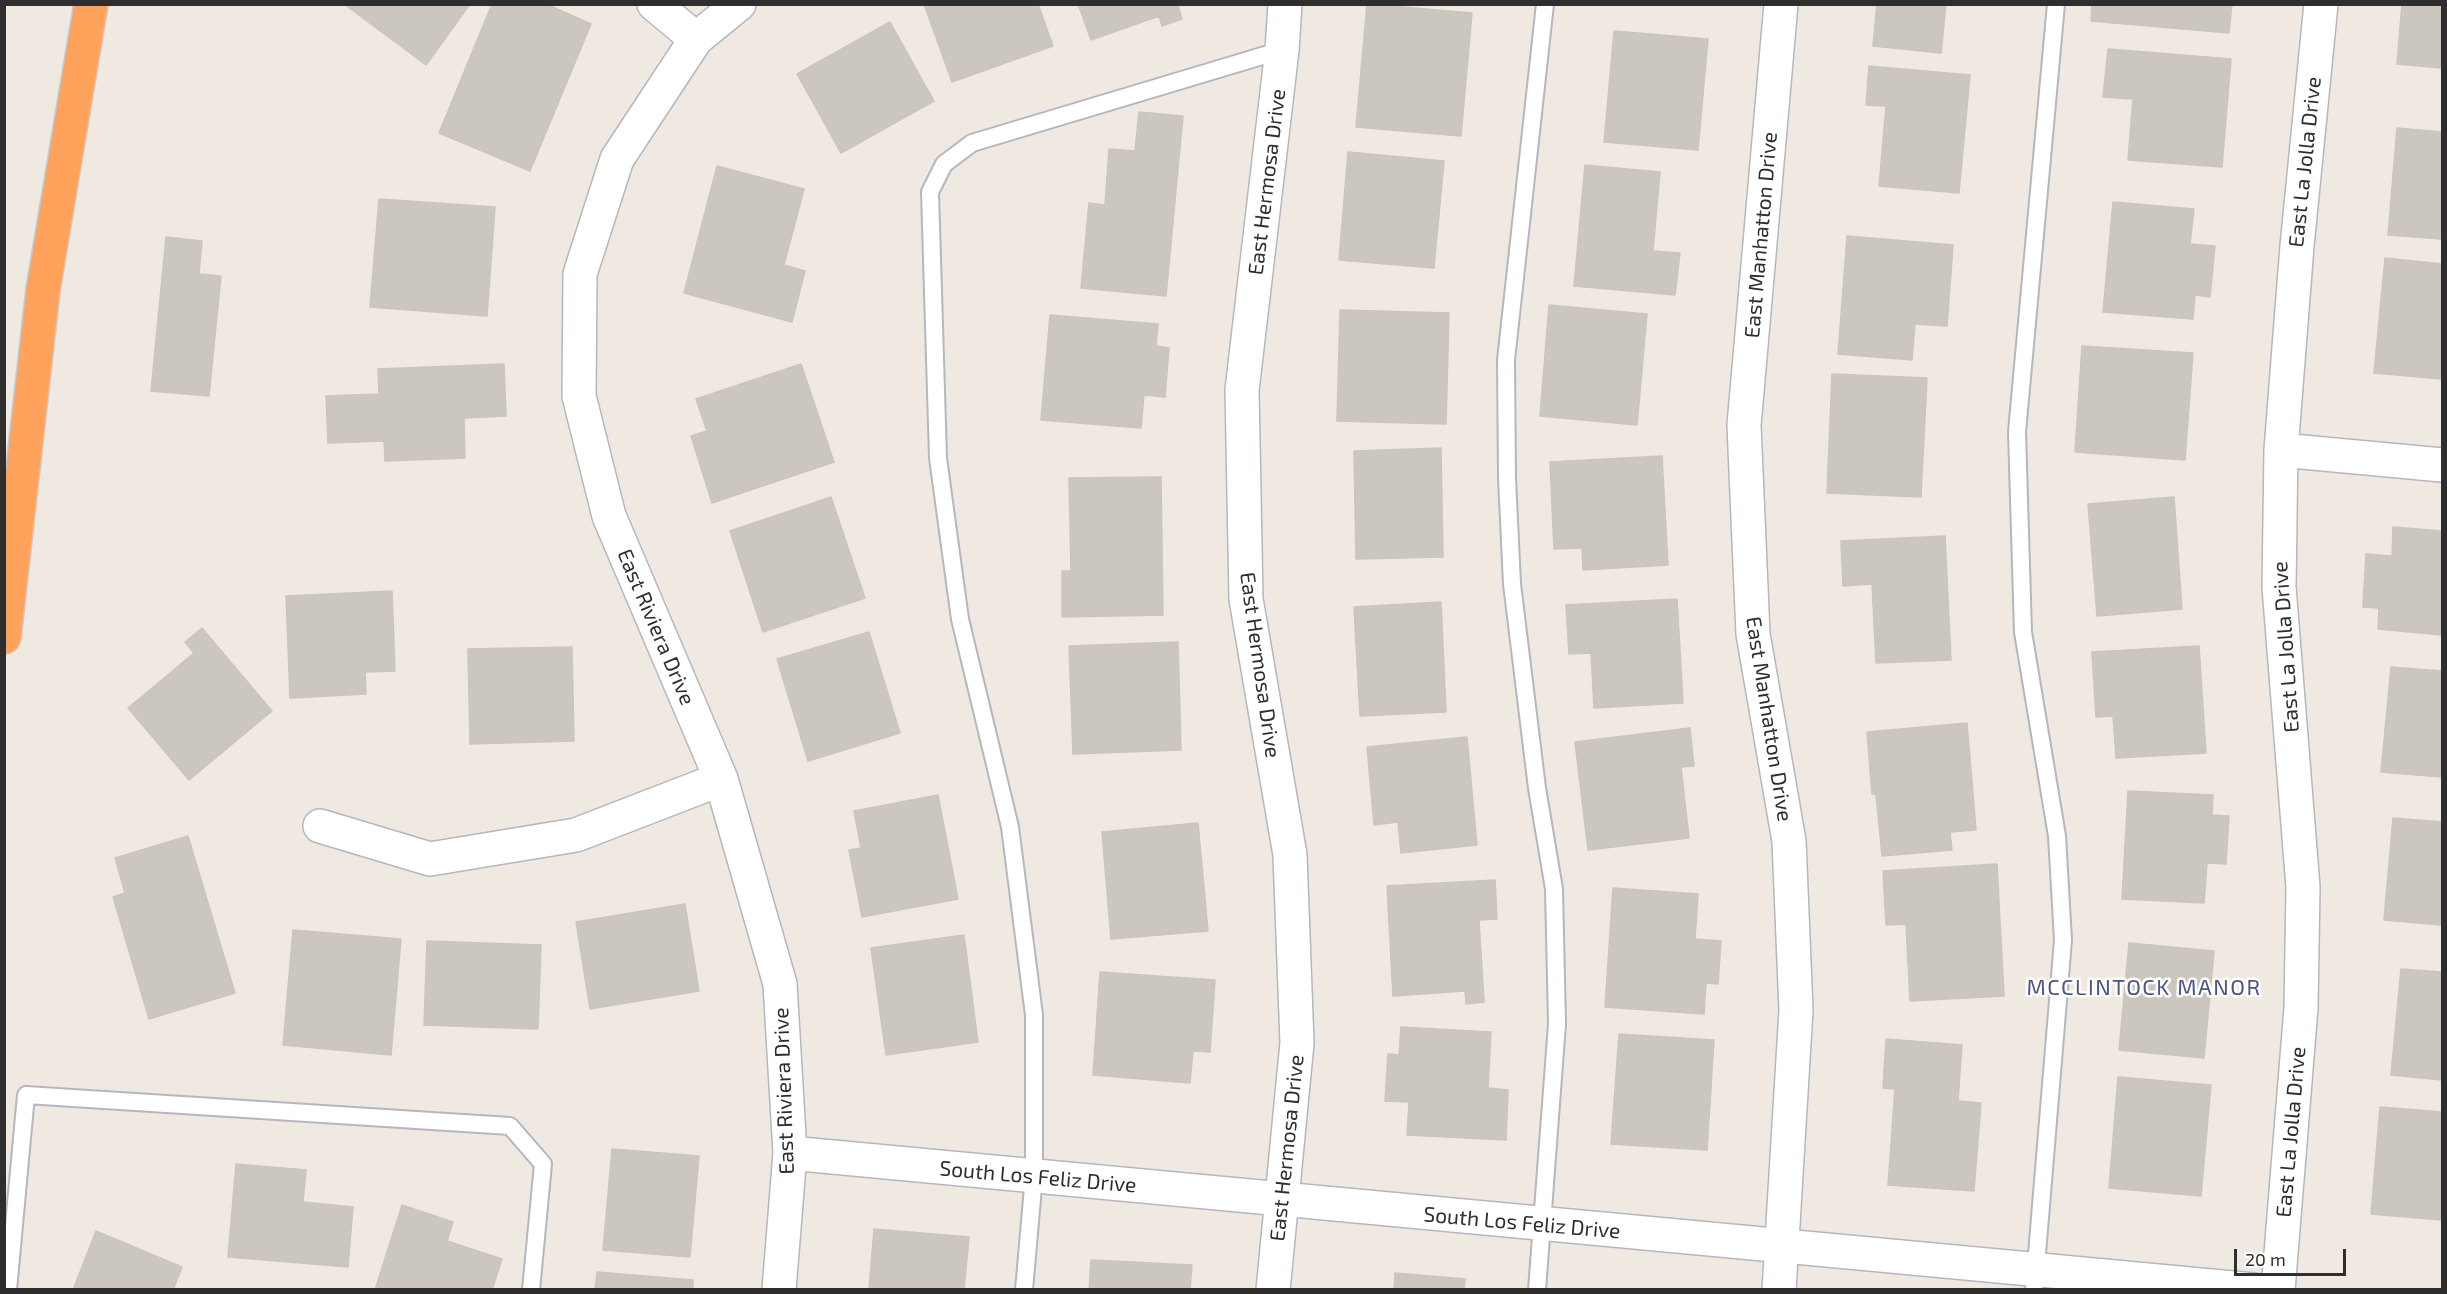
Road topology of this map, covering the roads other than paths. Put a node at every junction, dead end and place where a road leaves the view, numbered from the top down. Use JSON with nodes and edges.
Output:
{"nodes":[{"id":1,"x":91,"y":4,"type":"edge"},
{"id":2,"x":654,"y":4,"type":"edge"},
{"id":3,"x":739,"y":4,"type":"edge"},
{"id":4,"x":1285,"y":4,"type":"edge"},
{"id":5,"x":1545,"y":4,"type":"edge"},
{"id":6,"x":1781,"y":4,"type":"edge"},
{"id":7,"x":2056,"y":4,"type":"edge"},
{"id":8,"x":2322,"y":4,"type":"edge"},
{"id":9,"x":696,"y":39,"type":"junction"},
{"id":10,"x":1282,"y":50,"type":"junction"},
{"id":11,"x":2281,"y":450,"type":"junction"},
{"id":12,"x":2442,"y":465,"type":"edge"},
{"id":13,"x":4,"y":637,"type":"edge"},
{"id":14,"x":721,"y":780,"type":"junction"},
{"id":15,"x":320,"y":826,"type":"dead end"},
{"id":16,"x":790,"y":1153,"type":"junction"},
{"id":17,"x":1034,"y":1176,"type":"junction"},
{"id":18,"x":1280,"y":1200,"type":"junction"},
{"id":19,"x":1542,"y":1225,"type":"junction"},
{"id":20,"x":1783,"y":1246,"type":"junction"},
{"id":21,"x":2035,"y":1279,"type":"edge"},
{"id":22,"x":8,"y":1290,"type":"edge"},
{"id":23,"x":531,"y":1290,"type":"edge"},
{"id":24,"x":779,"y":1290,"type":"edge"},
{"id":25,"x":1024,"y":1290,"type":"edge"},
{"id":26,"x":1273,"y":1290,"type":"edge"},
{"id":27,"x":1537,"y":1290,"type":"edge"},
{"id":28,"x":1779,"y":1290,"type":"edge"},
{"id":29,"x":2254,"y":1290,"type":"edge"},
{"id":30,"x":2278,"y":1290,"type":"edge"}],
"edges":[{"from":1,"to":13,"type":"highway"},
{"from":2,"to":9,"type":"street"},
{"from":3,"to":9,"type":"street","name":"East Riviera Drive"},
{"from":4,"to":10,"type":"street","name":"East Hermosa Drive"},
{"from":5,"to":19,"type":"lane"},
{"from":6,"to":20,"type":"street","name":"East Manhatton Drive"},
{"from":7,"to":21,"type":"lane"},
{"from":8,"to":11,"type":"street","name":"East La Jolla Drive"},
{"from":9,"to":14,"type":"street","name":"East Riviera Drive"},
{"from":10,"to":17,"type":"lane"},
{"from":10,"to":18,"type":"street","name":"East Hermosa Drive"},
{"from":11,"to":12,"type":"street"},
{"from":11,"to":30,"type":"street","name":"East La Jolla Drive"},
{"from":14,"to":15,"type":"street"},
{"from":14,"to":16,"type":"street","name":"East Riviera Drive"},
{"from":16,"to":17,"type":"street","name":"South Los Feliz Drive"},
{"from":16,"to":24,"type":"street","name":"East Riviera Drive"},
{"from":17,"to":18,"type":"street","name":"South Los Feliz Drive"},
{"from":17,"to":25,"type":"lane"},
{"from":18,"to":19,"type":"street","name":"South Los Feliz Drive"},
{"from":18,"to":26,"type":"street","name":"East Hermosa Drive"},
{"from":19,"to":20,"type":"street","name":"South Los Feliz Drive"},
{"from":19,"to":27,"type":"lane"},
{"from":20,"to":21,"type":"street","name":"South Los Feliz Drive"},
{"from":20,"to":28,"type":"street","name":"East Manhatton Drive"},
{"from":21,"to":29,"type":"street","name":"South Los Feliz Drive"},
{"from":22,"to":23,"type":"lane"}]}
